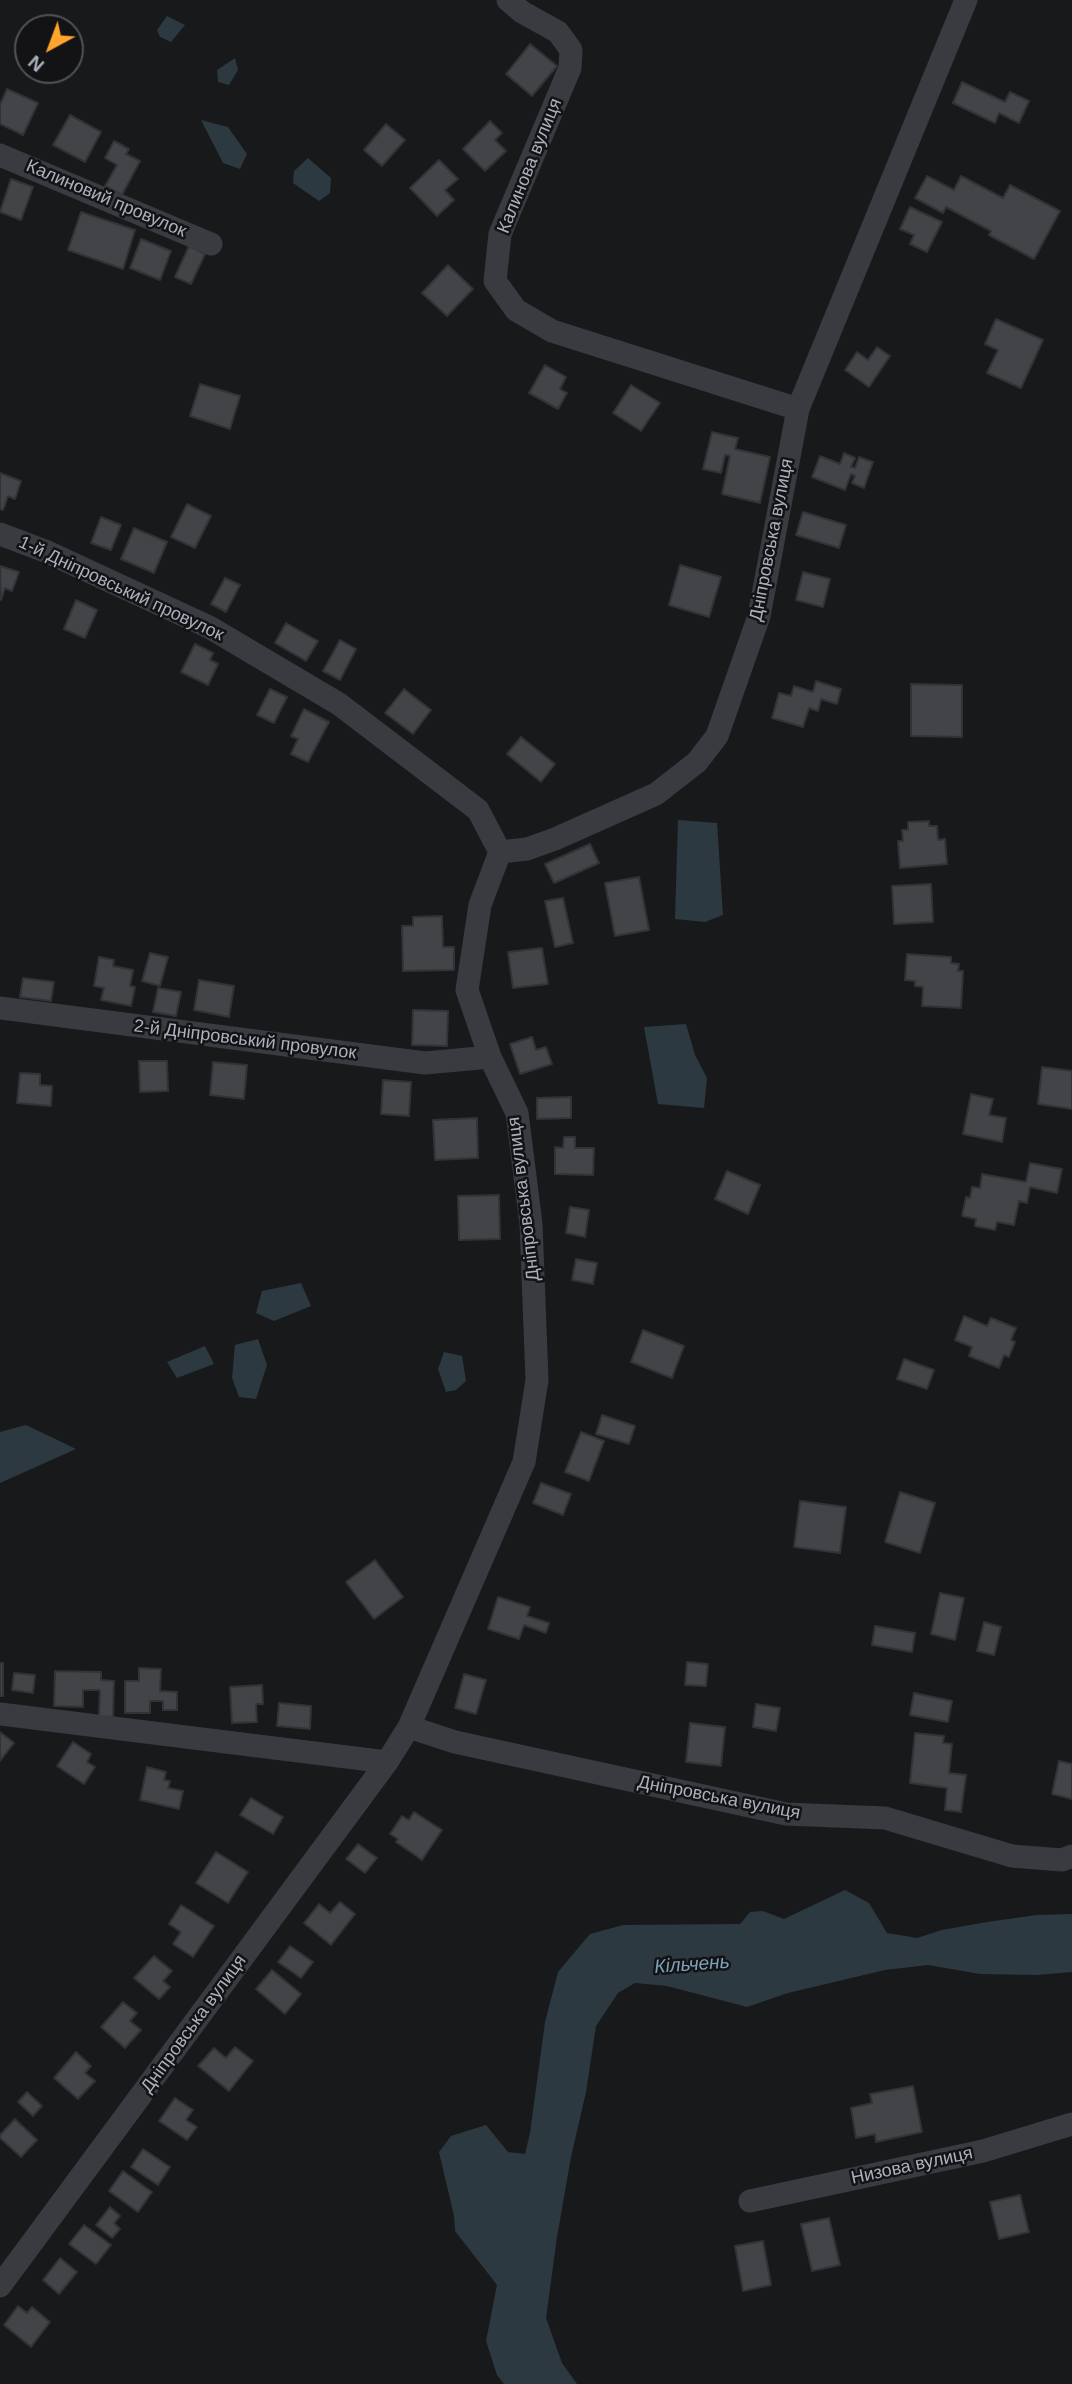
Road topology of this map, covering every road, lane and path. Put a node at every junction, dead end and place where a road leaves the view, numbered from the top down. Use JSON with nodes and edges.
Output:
{"nodes":[{"id":1,"x":508,"y":0,"type":"edge"},
{"id":2,"x":966,"y":0,"type":"edge"},
{"id":3,"x":0,"y":155,"type":"edge"},
{"id":4,"x":211,"y":244,"type":"dead end"},
{"id":5,"x":798,"y":409,"type":"junction"},
{"id":6,"x":0,"y":534,"type":"edge"},
{"id":7,"x":500,"y":852,"type":"junction"},
{"id":8,"x":0,"y":1008,"type":"edge"},
{"id":9,"x":490,"y":1058,"type":"junction"},
{"id":10,"x":0,"y":1714,"type":"edge"},
{"id":11,"x":408,"y":1727,"type":"junction"},
{"id":12,"x":387,"y":1762,"type":"junction"},
{"id":13,"x":1072,"y":1856,"type":"edge"},
{"id":14,"x":1072,"y":2124,"type":"edge"},
{"id":15,"x":750,"y":2201,"type":"dead end"},
{"id":16,"x":0,"y":2286,"type":"edge"}],
"edges":[{"from":1,"to":5,"type":"street","name":"Калинова вулиця"},
{"from":2,"to":5,"type":"street","name":"Дніпровська вулиця"},
{"from":3,"to":4,"type":"street","name":"Калиновий провулок"},
{"from":5,"to":7,"type":"street","name":"Дніпровська вулиця"},
{"from":6,"to":7,"type":"street","name":"1-й Дніпровський провулок"},
{"from":7,"to":9,"type":"street","name":"Дніпровська вулиця"},
{"from":8,"to":9,"type":"street","name":"2-й Дніпровський провулок"},
{"from":9,"to":11,"type":"street","name":"Дніпровська вулиця"},
{"from":10,"to":12,"type":"street"},
{"from":11,"to":12,"type":"street","name":"Дніпровська вулиця"},
{"from":11,"to":13,"type":"street","name":"Дніпровська вулиця"},
{"from":12,"to":16,"type":"street","name":"Дніпровська вулиця"},
{"from":14,"to":15,"type":"street","name":"Низова вулиця"}]}
